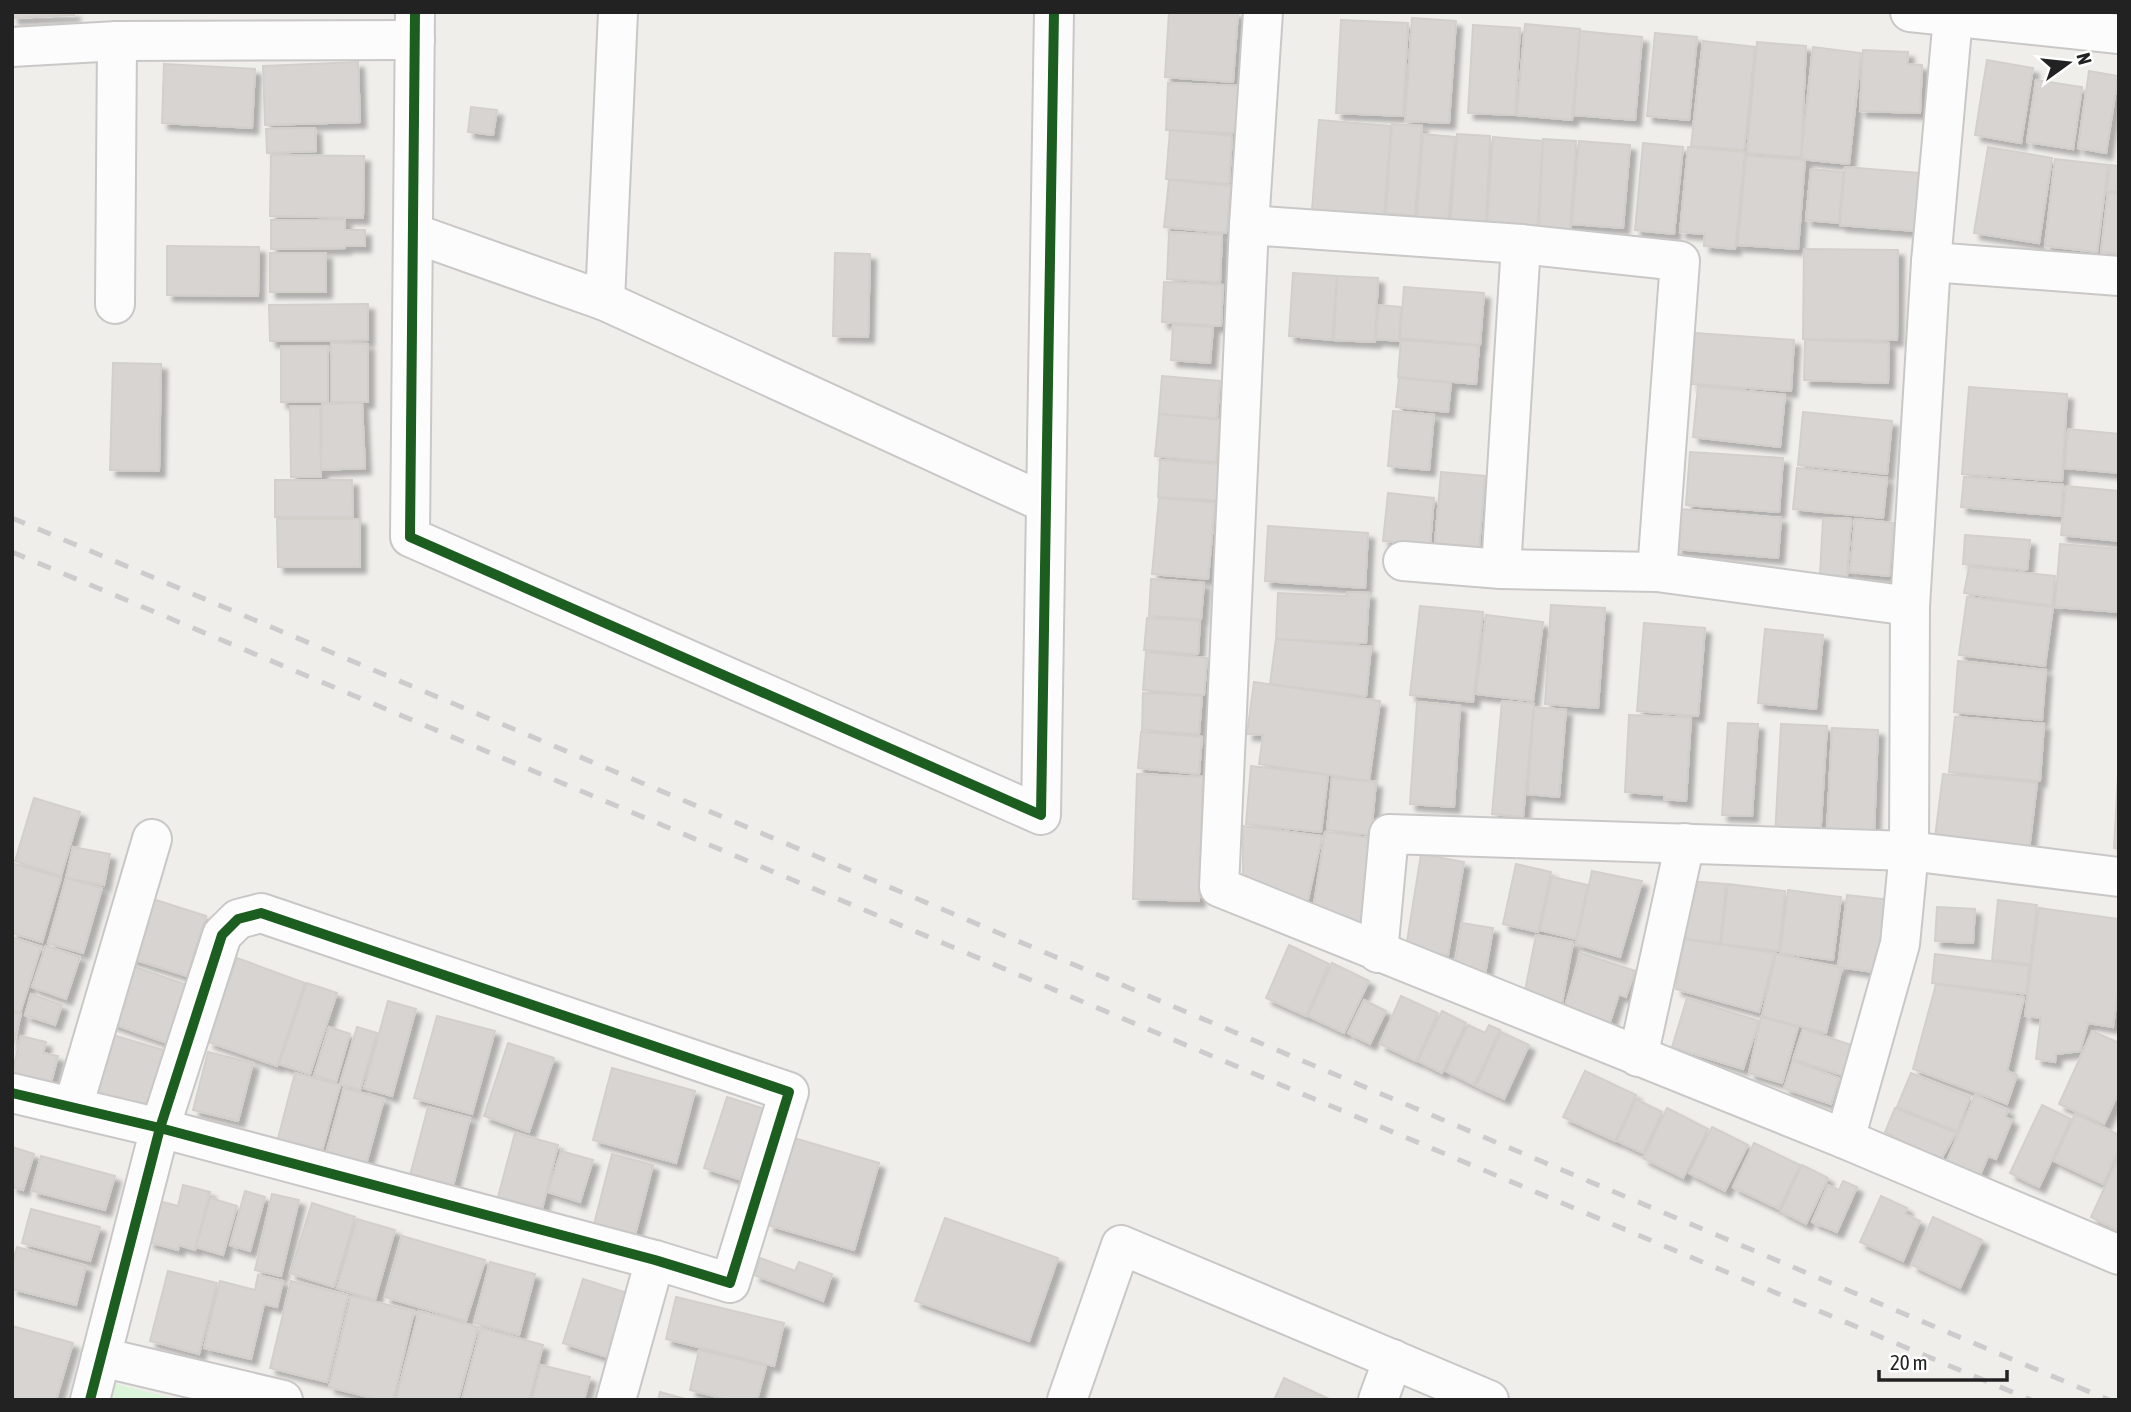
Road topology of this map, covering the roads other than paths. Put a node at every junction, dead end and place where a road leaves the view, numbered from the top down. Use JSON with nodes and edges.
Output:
{"nodes":[{"id":1,"x":618,"y":12,"type":"edge"},
{"id":2,"x":1054,"y":12,"type":"edge"},
{"id":3,"x":1263,"y":12,"type":"edge"},
{"id":4,"x":1910,"y":12,"type":"edge"},
{"id":5,"x":1953,"y":17,"type":"junction"},
{"id":6,"x":1998,"y":17,"type":"edge"},
{"id":7,"x":415,"y":26,"type":"edge"},
{"id":8,"x":2119,"y":34,"type":"edge"},
{"id":9,"x":117,"y":41,"type":"junction"},
{"id":10,"x":12,"y":47,"type":"edge"},
{"id":11,"x":1249,"y":225,"type":"junction"},
{"id":12,"x":413,"y":233,"type":"junction"},
{"id":13,"x":1521,"y":244,"type":"junction"},
{"id":14,"x":1931,"y":262,"type":"junction"},
{"id":15,"x":2119,"y":276,"type":"edge"},
{"id":16,"x":605,"y":301,"type":"junction"},
{"id":17,"x":115,"y":304,"type":"dead end"},
{"id":18,"x":1045,"y":503,"type":"junction"},
{"id":19,"x":1403,"y":561,"type":"dead end"},
{"id":20,"x":1500,"y":569,"type":"junction"},
{"id":21,"x":1657,"y":572,"type":"junction"},
{"id":22,"x":1910,"y":606,"type":"junction"},
{"id":23,"x":152,"y":839,"type":"dead end"},
{"id":24,"x":1685,"y":843,"type":"junction"},
{"id":25,"x":1909,"y":850,"type":"junction"},
{"id":26,"x":2119,"y":877,"type":"edge"},
{"id":27,"x":1378,"y":953,"type":"junction"},
{"id":28,"x":1638,"y":1056,"type":"junction"},
{"id":29,"x":12,"y":1093,"type":"edge"},
{"id":30,"x":73,"y":1107,"type":"junction"},
{"id":31,"x":160,"y":1128,"type":"junction"},
{"id":32,"x":1845,"y":1139,"type":"junction"},
{"id":33,"x":2119,"y":1255,"type":"edge"},
{"id":34,"x":655,"y":1260,"type":"junction"},
{"id":35,"x":101,"y":1357,"type":"junction"},
{"id":36,"x":1393,"y":1359,"type":"junction"},
{"id":37,"x":90,"y":1400,"type":"edge"},
{"id":38,"x":282,"y":1400,"type":"edge"},
{"id":39,"x":616,"y":1400,"type":"edge"},
{"id":40,"x":1067,"y":1400,"type":"edge"},
{"id":41,"x":1378,"y":1400,"type":"edge"},
{"id":42,"x":1489,"y":1400,"type":"edge"}],
"edges":[{"from":1,"to":16,"type":"street"},
{"from":2,"to":18,"type":"street"},
{"from":3,"to":11,"type":"street"},
{"from":4,"to":5,"type":"street"},
{"from":5,"to":6,"type":"street"},
{"from":5,"to":14,"type":"street"},
{"from":6,"to":8,"type":"street"},
{"from":7,"to":9,"type":"street"},
{"from":7,"to":12,"type":"street"},
{"from":9,"to":10,"type":"street"},
{"from":9,"to":17,"type":"street"},
{"from":11,"to":13,"type":"street"},
{"from":11,"to":27,"type":"street"},
{"from":12,"to":16,"type":"street"},
{"from":12,"to":18,"type":"street"},
{"from":13,"to":20,"type":"street"},
{"from":13,"to":21,"type":"street"},
{"from":14,"to":15,"type":"street"},
{"from":14,"to":22,"type":"street"},
{"from":16,"to":18,"type":"street"},
{"from":19,"to":20,"type":"street"},
{"from":20,"to":21,"type":"street"},
{"from":21,"to":22,"type":"street"},
{"from":22,"to":25,"type":"street"},
{"from":23,"to":30,"type":"street"},
{"from":24,"to":25,"type":"street"},
{"from":24,"to":27,"type":"street"},
{"from":24,"to":28,"type":"street"},
{"from":25,"to":26,"type":"street"},
{"from":25,"to":32,"type":"street"},
{"from":27,"to":28,"type":"street"},
{"from":28,"to":32,"type":"street"},
{"from":29,"to":30,"type":"street"},
{"from":30,"to":31,"type":"street"},
{"from":31,"to":34,"type":"street"},
{"from":31,"to":34,"type":"street"},
{"from":31,"to":35,"type":"street"},
{"from":32,"to":33,"type":"street"},
{"from":34,"to":39,"type":"street"},
{"from":35,"to":37,"type":"street"},
{"from":35,"to":38,"type":"street"},
{"from":36,"to":40,"type":"street"},
{"from":36,"to":41,"type":"street"},
{"from":36,"to":42,"type":"street"}]}
